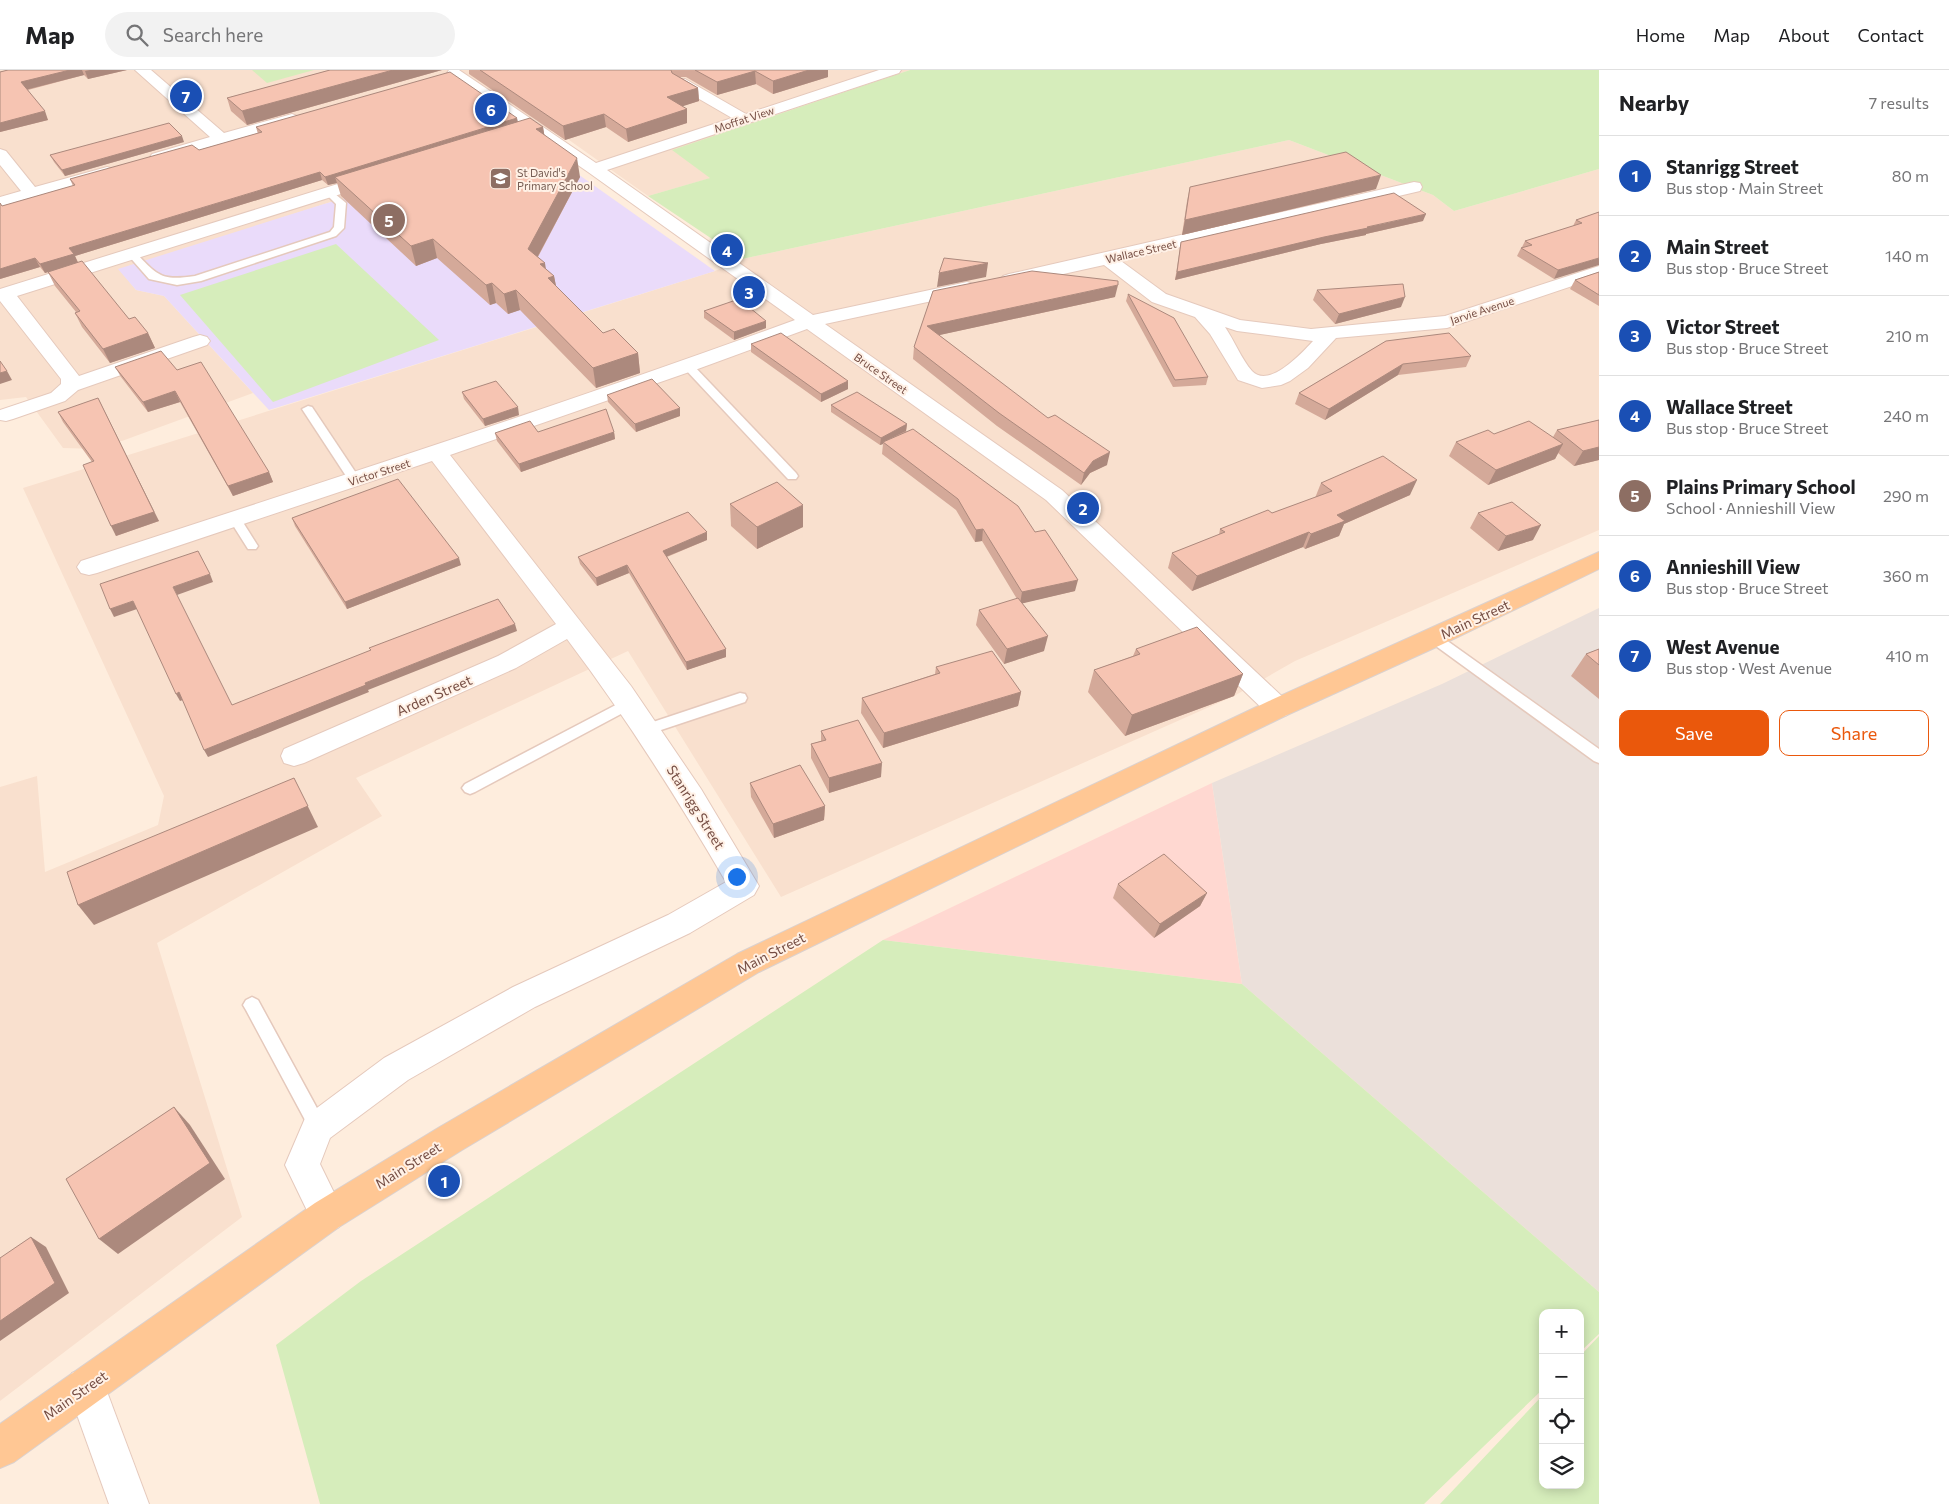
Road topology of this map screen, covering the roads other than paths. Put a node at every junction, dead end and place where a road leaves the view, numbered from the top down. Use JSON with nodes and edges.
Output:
{"nodes":[{"id":1,"x":142,"y":70,"type":"edge"},
{"id":2,"x":885,"y":71,"type":"edge"},
{"id":3,"x":451,"y":74,"type":"edge"},
{"id":4,"x":680,"y":82,"type":"edge"},
{"id":5,"x":305,"y":115,"type":"edge"},
{"id":6,"x":744,"y":119,"type":"junction"},
{"id":7,"x":221,"y":139,"type":"junction"},
{"id":8,"x":0,"y":154,"type":"edge"},
{"id":9,"x":145,"y":161,"type":"edge"},
{"id":10,"x":126,"y":166,"type":"edge"},
{"id":11,"x":594,"y":168,"type":"junction"},
{"id":12,"x":385,"y":174,"type":"edge"},
{"id":13,"x":1414,"y":187,"type":"dead end"},
{"id":14,"x":329,"y":192,"type":"junction"},
{"id":15,"x":31,"y":193,"type":"junction"},
{"id":16,"x":0,"y":202,"type":"edge"},
{"id":17,"x":132,"y":254,"type":"junction"},
{"id":18,"x":1107,"y":259,"type":"junction"},
{"id":19,"x":1599,"y":271,"type":"edge"},
{"id":20,"x":3,"y":294,"type":"edge"},
{"id":21,"x":1202,"y":313,"type":"junction"},
{"id":22,"x":808,"y":322,"type":"junction"},
{"id":23,"x":1330,"y":333,"type":"junction"},
{"id":24,"x":200,"y":341,"type":"dead end"},
{"id":25,"x":688,"y":366,"type":"junction"},
{"id":26,"x":71,"y":386,"type":"junction"},
{"id":27,"x":308,"y":409,"type":"dead end"},
{"id":28,"x":2,"y":419,"type":"edge"},
{"id":29,"x":437,"y":452,"type":"junction"},
{"id":30,"x":792,"y":476,"type":"dead end"},
{"id":31,"x":354,"y":480,"type":"junction"},
{"id":32,"x":235,"y":519,"type":"junction"},
{"id":33,"x":252,"y":546,"type":"dead end"},
{"id":34,"x":1599,"y":560,"type":"edge"},
{"id":35,"x":89,"y":567,"type":"dead end"},
{"id":36,"x":570,"y":627,"type":"junction"},
{"id":37,"x":1434,"y":638,"type":"junction"},
{"id":38,"x":740,"y":698,"type":"dead end"},
{"id":39,"x":629,"y":703,"type":"junction"},
{"id":40,"x":1278,"y":708,"type":"junction"},
{"id":41,"x":646,"y":730,"type":"junction"},
{"id":42,"x":294,"y":756,"type":"dead end"},
{"id":43,"x":1599,"y":757,"type":"edge"},
{"id":44,"x":470,"y":788,"type":"dead end"},
{"id":45,"x":252,"y":1005,"type":"dead end"},
{"id":46,"x":318,"y":1127,"type":"junction"},
{"id":47,"x":327,"y":1215,"type":"junction"},
{"id":48,"x":86,"y":1387,"type":"junction"},
{"id":49,"x":0,"y":1448,"type":"edge"},
{"id":50,"x":129,"y":1504,"type":"edge"}],
"edges":[{"from":1,"to":7,"type":"street"},
{"from":2,"to":6,"type":"street","name":"Moffat View"},
{"from":3,"to":11,"type":"street","name":"Bruce Street"},
{"from":4,"to":6,"type":"street"},
{"from":5,"to":7,"type":"street"},
{"from":6,"to":11,"type":"street","name":"Moffat View"},
{"from":7,"to":9,"type":"street"},
{"from":8,"to":15,"type":"street"},
{"from":10,"to":15,"type":"street"},
{"from":11,"to":22,"type":"street","name":"Bruce Street"},
{"from":12,"to":14,"type":"street"},
{"from":13,"to":18,"type":"street","name":"Wallace Street"},
{"from":14,"to":17,"type":"street"},
{"from":14,"to":17,"type":"lane"},
{"from":15,"to":16,"type":"street"},
{"from":17,"to":20,"type":"street"},
{"from":18,"to":21,"type":"street","name":"Jarvie Avenue"},
{"from":18,"to":22,"type":"street","name":"Wallace Street"},
{"from":19,"to":23,"type":"street","name":"Jarvie Avenue"},
{"from":20,"to":26,"type":"street"},
{"from":21,"to":23,"type":"street","name":"Jarvie Avenue"},
{"from":21,"to":23,"type":"street","name":"Jarvie Avenue"},
{"from":22,"to":25,"type":"street","name":"Victor Street"},
{"from":22,"to":40,"type":"street","name":"Bruce Street"},
{"from":24,"to":26,"type":"street"},
{"from":25,"to":29,"type":"street","name":"Victor Street"},
{"from":25,"to":30,"type":"lane"},
{"from":26,"to":28,"type":"street"},
{"from":27,"to":31,"type":"lane"},
{"from":29,"to":31,"type":"street","name":"Victor Street"},
{"from":29,"to":36,"type":"street","name":"Stanrigg Street"},
{"from":31,"to":32,"type":"street","name":"Victor Street"},
{"from":32,"to":33,"type":"lane"},
{"from":32,"to":35,"type":"street","name":"Victor Street"},
{"from":34,"to":37,"type":"main road","name":"Main Street"},
{"from":36,"to":39,"type":"street","name":"Stanrigg Street"},
{"from":36,"to":42,"type":"street","name":"Arden Street"},
{"from":37,"to":40,"type":"main road","name":"Main Street"},
{"from":37,"to":43,"type":"lane"},
{"from":38,"to":41,"type":"lane"},
{"from":39,"to":41,"type":"street","name":"Stanrigg Street"},
{"from":39,"to":44,"type":"lane"},
{"from":40,"to":47,"type":"main road","name":"Main Street"},
{"from":41,"to":46,"type":"street","name":"Stanrigg Street"},
{"from":45,"to":46,"type":"lane"},
{"from":46,"to":47,"type":"street"},
{"from":47,"to":48,"type":"main road","name":"Main Street"},
{"from":48,"to":49,"type":"main road","name":"Main Street"},
{"from":48,"to":50,"type":"street"}]}
